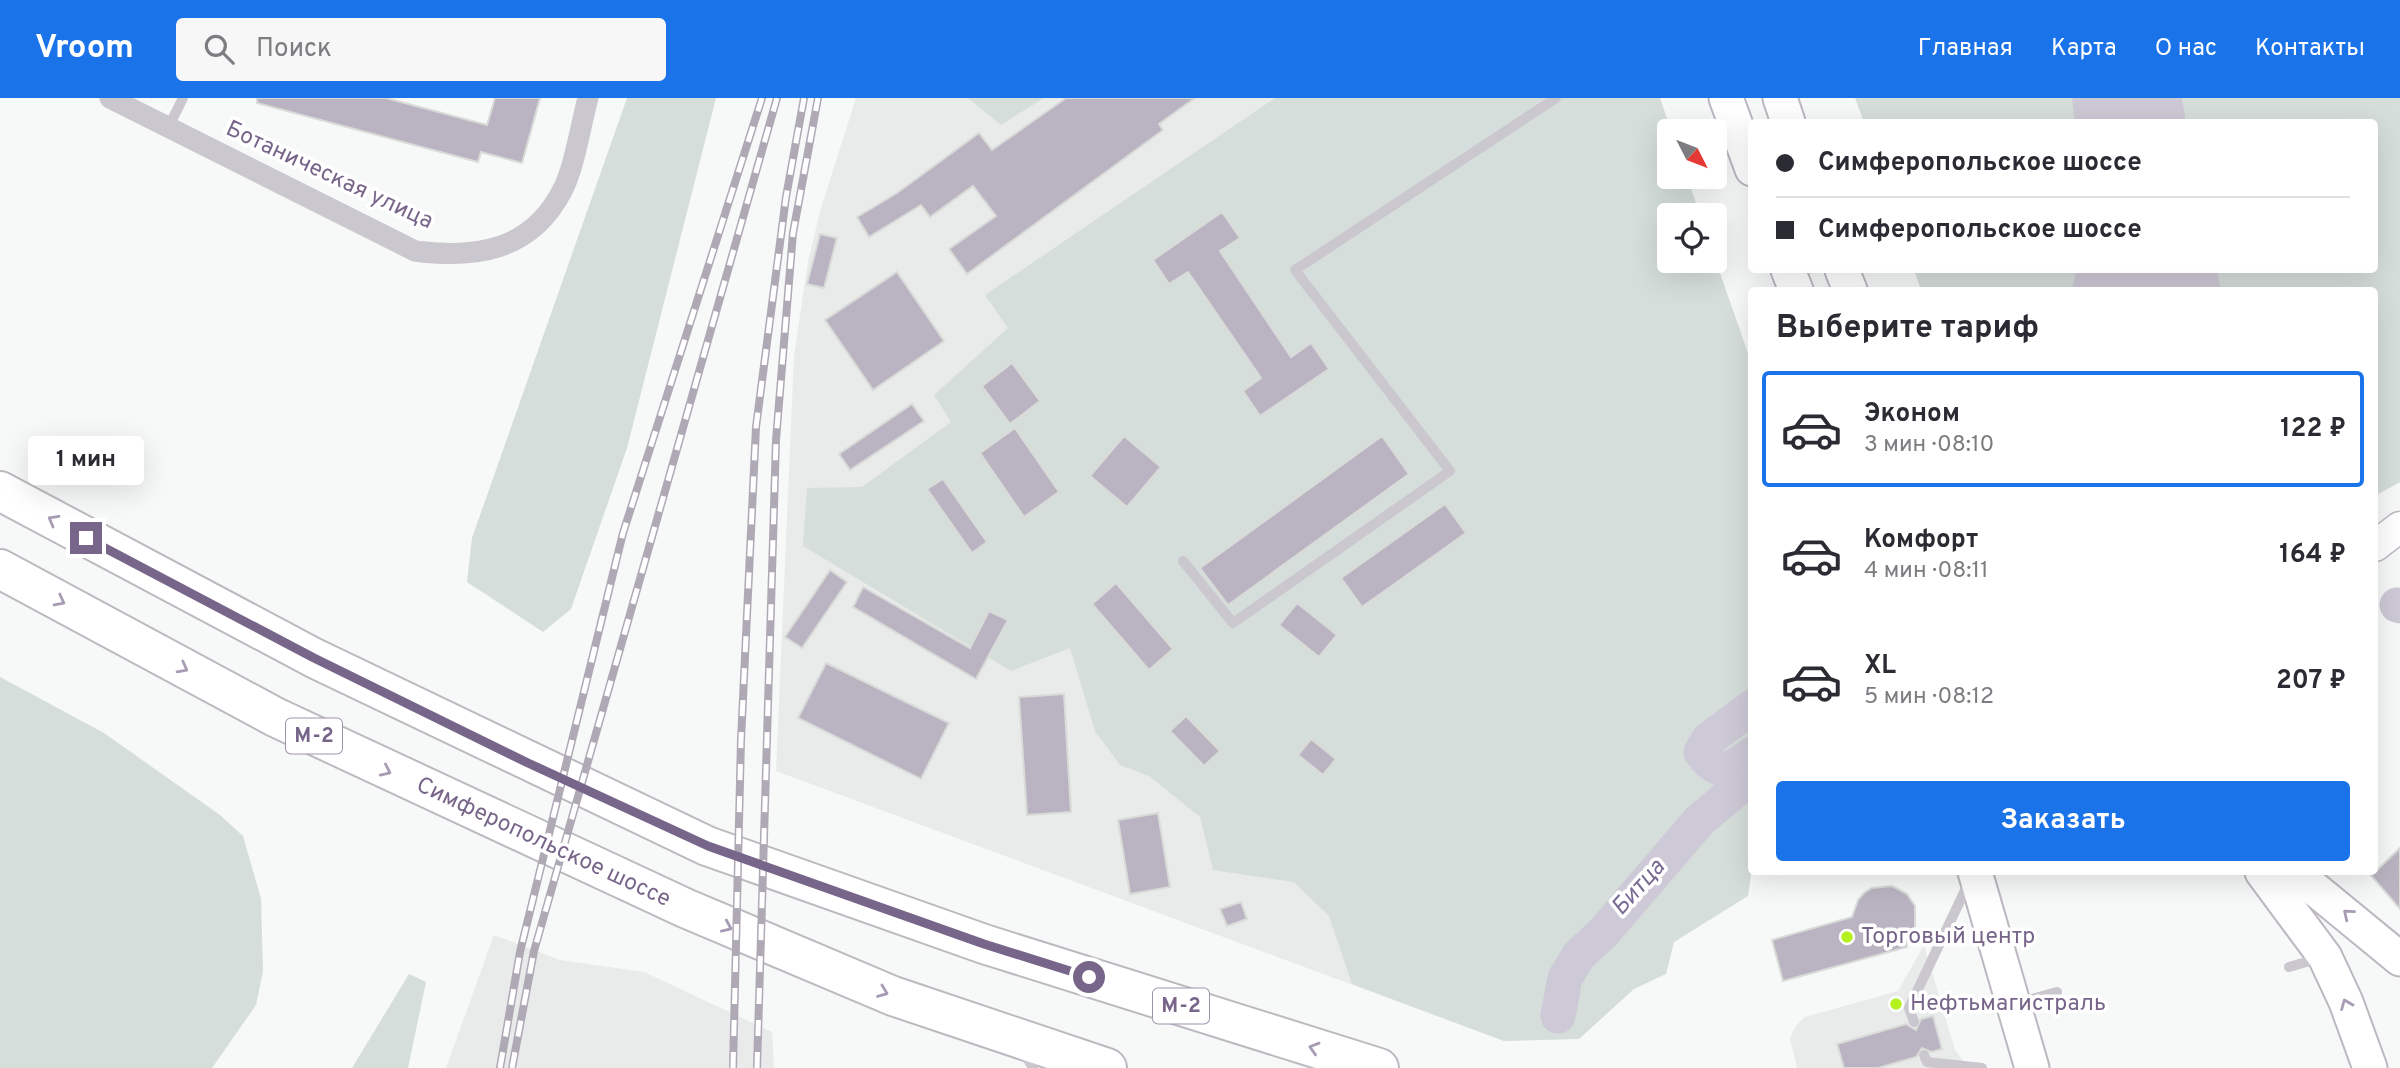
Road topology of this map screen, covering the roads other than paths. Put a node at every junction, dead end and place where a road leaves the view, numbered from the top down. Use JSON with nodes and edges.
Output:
{"nodes":[{"id":1,"x":110,"y":98,"type":"edge"},
{"id":2,"x":183,"y":98,"type":"edge"},
{"id":3,"x":588,"y":98,"type":"edge"},
{"id":4,"x":1556,"y":98,"type":"edge"},
{"id":5,"x":1726,"y":98,"type":"edge"},
{"id":6,"x":1780,"y":98,"type":"edge"},
{"id":7,"x":1787,"y":119,"type":"edge"},
{"id":8,"x":168,"y":128,"type":"junction"},
{"id":9,"x":1748,"y":158,"type":"edge"},
{"id":10,"x":0,"y":491,"type":"edge"},
{"id":11,"x":2400,"y":527,"type":"edge"},
{"id":12,"x":2378,"y":544,"type":"edge"},
{"id":13,"x":1183,"y":561,"type":"dead end"},
{"id":14,"x":0,"y":569,"type":"edge"},
{"id":15,"x":1973,"y":875,"type":"edge"},
{"id":16,"x":1975,"y":875,"type":"edge"},
{"id":17,"x":2264,"y":875,"type":"edge"},
{"id":18,"x":2298,"y":875,"type":"edge"},
{"id":19,"x":2325,"y":957,"type":"junction"},
{"id":20,"x":2400,"y":959,"type":"edge"},
{"id":21,"x":2289,"y":967,"type":"dead end"},
{"id":22,"x":2057,"y":992,"type":"dead end"},
{"id":23,"x":2014,"y":1003,"type":"junction"},
{"id":24,"x":1914,"y":1022,"type":"dead end"},
{"id":25,"x":1025,"y":1054,"type":"edge"},
{"id":26,"x":1924,"y":1055,"type":"dead end"},
{"id":27,"x":1107,"y":1068,"type":"edge"},
{"id":28,"x":1379,"y":1068,"type":"edge"},
{"id":29,"x":1982,"y":1068,"type":"edge"},
{"id":30,"x":2032,"y":1068,"type":"edge"},
{"id":31,"x":2370,"y":1068,"type":"edge"}],
"edges":[{"from":1,"to":8,"type":"street","name":"Ботаническая улица"},
{"from":2,"to":8,"type":"lane"},
{"from":3,"to":8,"type":"street","name":"Ботаническая улица"},
{"from":4,"to":13,"type":"lane"},
{"from":5,"to":9,"type":"main road"},
{"from":6,"to":7,"type":"main road"},
{"from":28,"to":10,"type":"highway","number":"М-2","one_way":true},
{"from":11,"to":12,"type":"street"},
{"from":14,"to":25,"type":"highway","name":"Симферопольское шоссе","number":"М-2","one_way":true},
{"from":15,"to":24,"type":"lane"},
{"from":16,"to":23,"type":"main road"},
{"from":17,"to":19,"type":"main road"},
{"from":20,"to":18,"type":"main road","one_way":true},
{"from":19,"to":21,"type":"lane"},
{"from":31,"to":19,"type":"main road","one_way":true},
{"from":22,"to":23,"type":"lane"},
{"from":23,"to":30,"type":"main road"},
{"from":25,"to":27,"type":"highway","name":"Симферопольское шоссе","number":"М-2"},
{"from":26,"to":29,"type":"lane"}]}
